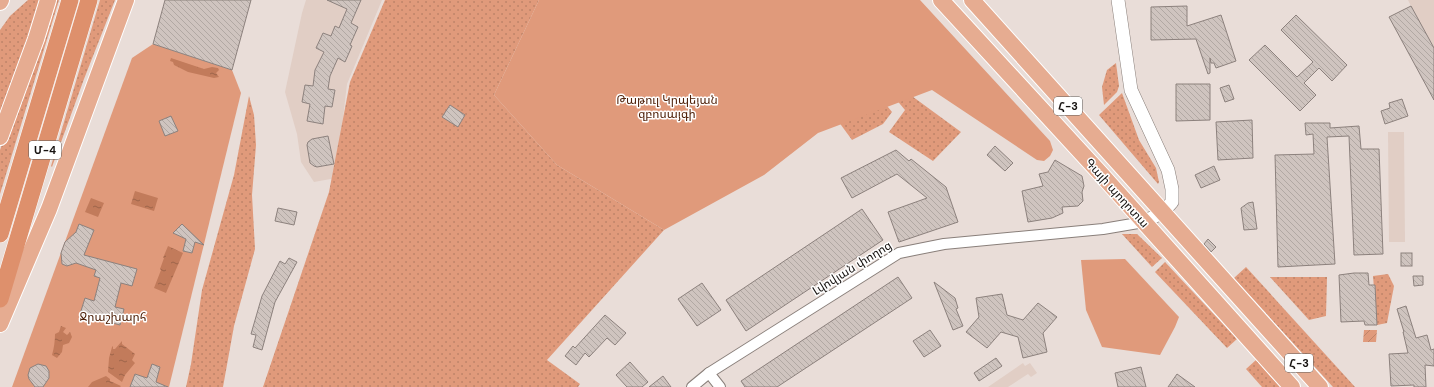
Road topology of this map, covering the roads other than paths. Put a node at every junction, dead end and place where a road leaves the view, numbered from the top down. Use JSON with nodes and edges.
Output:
{"nodes":[{"id":1,"x":48,"y":0,"type":"edge"},
{"id":2,"x":70,"y":0,"type":"edge"},
{"id":3,"x":89,"y":0,"type":"edge"},
{"id":4,"x":126,"y":0,"type":"edge"},
{"id":5,"x":941,"y":0,"type":"edge"},
{"id":6,"x":972,"y":0,"type":"edge"},
{"id":7,"x":1118,"y":0,"type":"edge"},
{"id":8,"x":0,"y":137,"type":"edge"},
{"id":9,"x":1163,"y":212,"type":"junction"},
{"id":10,"x":1144,"y":222,"type":"junction"},
{"id":11,"x":0,"y":234,"type":"edge"},
{"id":12,"x":0,"y":299,"type":"edge"},
{"id":13,"x":0,"y":324,"type":"edge"},
{"id":14,"x":709,"y":373,"type":"junction"},
{"id":15,"x":692,"y":387,"type":"edge"},
{"id":16,"x":720,"y":387,"type":"edge"},
{"id":17,"x":1292,"y":387,"type":"edge"},
{"id":18,"x":1320,"y":387,"type":"edge"}],
"edges":[{"from":1,"to":8,"type":"main road"},
{"from":2,"to":11,"type":"highway","number":"Մ-4"},
{"from":3,"to":12,"type":"highway","number":"Մ-4"},
{"from":4,"to":13,"type":"main road"},
{"from":5,"to":10,"type":"main road","name":"Գայի պողոտա","number":"Հ-3"},
{"from":6,"to":9,"type":"main road","name":"Գայի պողոտա","number":"Հ-3"},
{"from":7,"to":9,"type":"street"},
{"from":9,"to":10,"type":"street"},
{"from":9,"to":18,"type":"main road","name":"Գայի պողոտա","number":"Հ-3"},
{"from":10,"to":14,"type":"street","name":"Լվովյան փողոց"},
{"from":10,"to":17,"type":"main road","name":"Գայի պողոտա","number":"Հ-3"},
{"from":14,"to":15,"type":"street","name":"Լվովյան փողոց"},
{"from":14,"to":16,"type":"street"}]}
